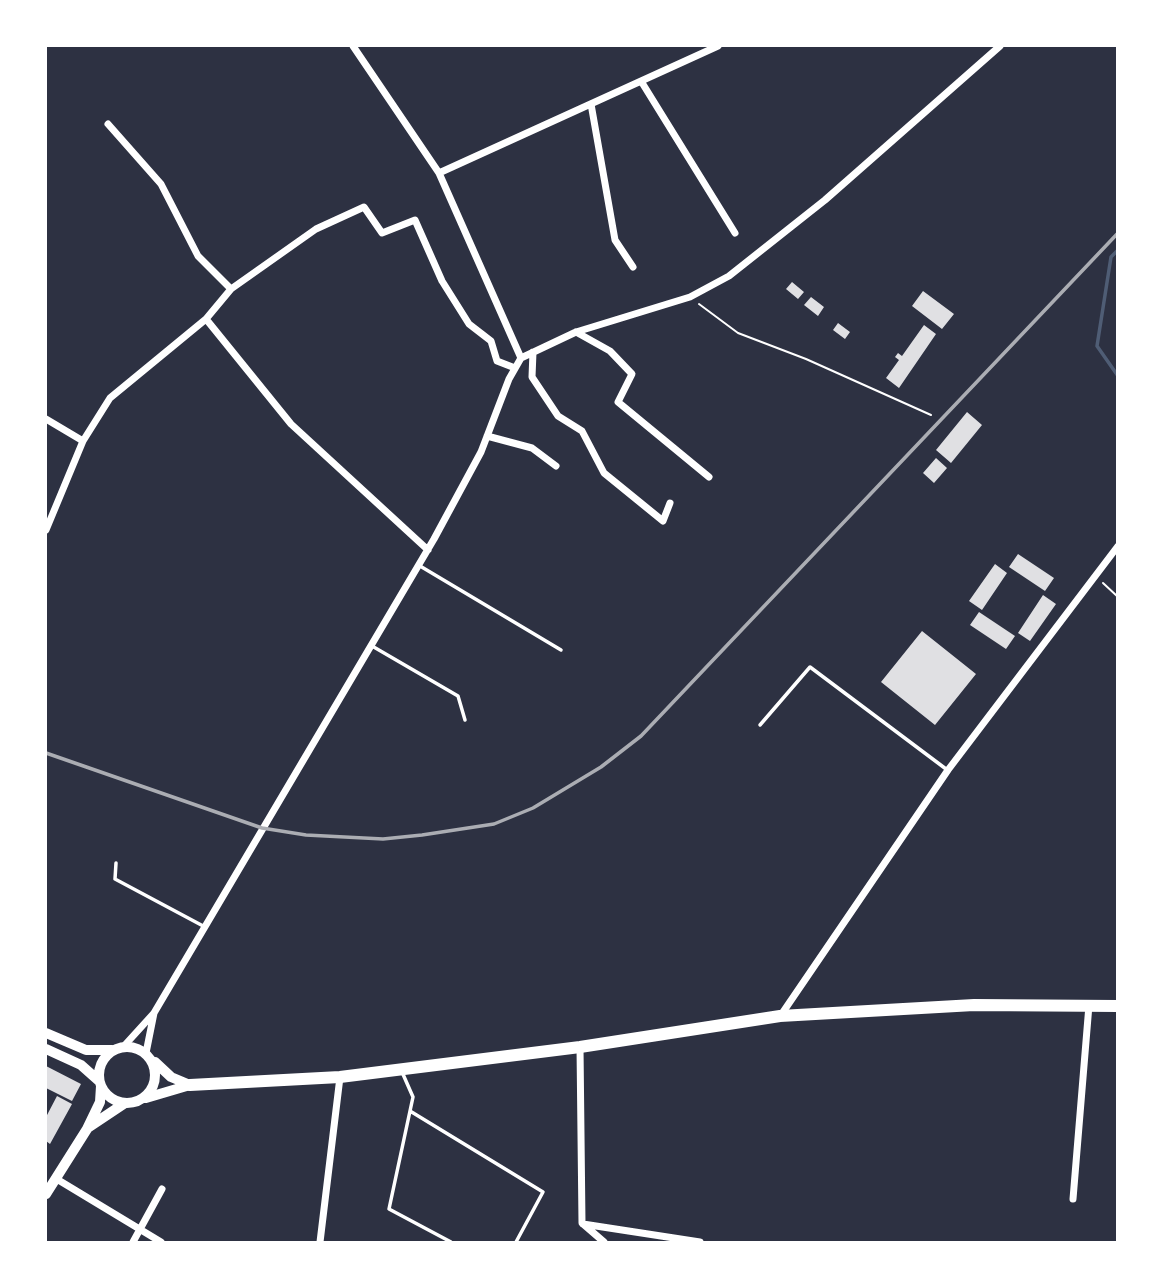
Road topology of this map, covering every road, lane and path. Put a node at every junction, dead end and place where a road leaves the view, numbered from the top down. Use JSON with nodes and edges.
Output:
{"nodes":[{"id":1,"x":353,"y":46,"type":"edge"},
{"id":2,"x":718,"y":46,"type":"edge"},
{"id":3,"x":1000,"y":46,"type":"edge"},
{"id":4,"x":641,"y":81,"type":"junction"},
{"id":5,"x":591,"y":104,"type":"junction"},
{"id":6,"x":108,"y":124,"type":"dead end"},
{"id":7,"x":439,"y":173,"type":"junction"},
{"id":8,"x":735,"y":233,"type":"dead end"},
{"id":9,"x":633,"y":267,"type":"dead end"},
{"id":10,"x":231,"y":289,"type":"junction"},
{"id":11,"x":690,"y":297,"type":"junction"},
{"id":12,"x":206,"y":319,"type":"junction"},
{"id":13,"x":576,"y":332,"type":"junction"},
{"id":14,"x":533,"y":352,"type":"junction"},
{"id":15,"x":521,"y":358,"type":"junction"},
{"id":16,"x":515,"y":368,"type":"junction"},
{"id":17,"x":931,"y":415,"type":"dead end"},
{"id":18,"x":46,"y":419,"type":"edge"},
{"id":19,"x":487,"y":436,"type":"junction"},
{"id":20,"x":83,"y":440,"type":"junction"},
{"id":21,"x":556,"y":466,"type":"dead end"},
{"id":22,"x":709,"y":477,"type":"dead end"},
{"id":23,"x":670,"y":503,"type":"dead end"},
{"id":24,"x":46,"y":530,"type":"edge"},
{"id":25,"x":1118,"y":546,"type":"edge"},
{"id":26,"x":428,"y":550,"type":"junction"},
{"id":27,"x":418,"y":565,"type":"junction"},
{"id":28,"x":1095,"y":576,"type":"junction"},
{"id":29,"x":1118,"y":597,"type":"edge"},
{"id":30,"x":370,"y":645,"type":"junction"},
{"id":31,"x":561,"y":650,"type":"dead end"},
{"id":32,"x":465,"y":720,"type":"dead end"},
{"id":33,"x":760,"y":725,"type":"dead end"},
{"id":34,"x":948,"y":770,"type":"junction"},
{"id":35,"x":116,"y":863,"type":"dead end"},
{"id":36,"x":205,"y":927,"type":"junction"},
{"id":37,"x":1089,"y":1005,"type":"junction"},
{"id":38,"x":1118,"y":1006,"type":"edge"},
{"id":39,"x":154,"y":1013,"type":"junction"},
{"id":40,"x":780,"y":1016,"type":"junction"},
{"id":41,"x":46,"y":1033,"type":"edge"},
{"id":42,"x":580,"y":1046,"type":"junction"},
{"id":43,"x":119,"y":1048,"type":"junction"},
{"id":44,"x":46,"y":1049,"type":"edge"},
{"id":45,"x":148,"y":1055,"type":"junction"},
{"id":46,"x":401,"y":1070,"type":"junction"},
{"id":47,"x":340,"y":1077,"type":"junction"},
{"id":48,"x":101,"y":1084,"type":"junction"},
{"id":49,"x":190,"y":1085,"type":"junction"},
{"id":50,"x":142,"y":1099,"type":"junction"},
{"id":51,"x":125,"y":1103,"type":"junction"},
{"id":52,"x":410,"y":1111,"type":"junction"},
{"id":53,"x":87,"y":1129,"type":"junction"},
{"id":54,"x":55,"y":1178,"type":"junction"},
{"id":55,"x":162,"y":1189,"type":"dead end"},
{"id":56,"x":46,"y":1194,"type":"edge"},
{"id":57,"x":1073,"y":1199,"type":"dead end"},
{"id":58,"x":582,"y":1223,"type":"junction"},
{"id":59,"x":140,"y":1230,"type":"junction"},
{"id":60,"x":133,"y":1242,"type":"edge"},
{"id":61,"x":161,"y":1242,"type":"edge"},
{"id":62,"x":320,"y":1242,"type":"edge"},
{"id":63,"x":452,"y":1242,"type":"edge"},
{"id":64,"x":516,"y":1242,"type":"edge"},
{"id":65,"x":604,"y":1242,"type":"edge"},
{"id":66,"x":700,"y":1242,"type":"edge"}],
"edges":[{"from":1,"to":7,"type":"street"},
{"from":2,"to":4,"type":"street"},
{"from":3,"to":11,"type":"street"},
{"from":4,"to":5,"type":"street"},
{"from":4,"to":8,"type":"street"},
{"from":5,"to":7,"type":"street"},
{"from":5,"to":9,"type":"street"},
{"from":6,"to":10,"type":"street"},
{"from":7,"to":15,"type":"street"},
{"from":10,"to":12,"type":"street"},
{"from":10,"to":16,"type":"street"},
{"from":11,"to":13,"type":"street"},
{"from":11,"to":17,"type":"path"},
{"from":12,"to":20,"type":"street"},
{"from":12,"to":26,"type":"street"},
{"from":13,"to":14,"type":"street"},
{"from":13,"to":22,"type":"street"},
{"from":14,"to":15,"type":"street"},
{"from":14,"to":23,"type":"street"},
{"from":15,"to":16,"type":"street"},
{"from":16,"to":19,"type":"street"},
{"from":18,"to":20,"type":"street"},
{"from":19,"to":21,"type":"street"},
{"from":19,"to":26,"type":"street"},
{"from":20,"to":24,"type":"street"},
{"from":25,"to":28,"type":"street"},
{"from":26,"to":27,"type":"street"},
{"from":27,"to":30,"type":"street"},
{"from":27,"to":31,"type":"lane"},
{"from":28,"to":29,"type":"path"},
{"from":28,"to":34,"type":"street"},
{"from":30,"to":32,"type":"lane"},
{"from":30,"to":36,"type":"street"},
{"from":33,"to":34,"type":"lane"},
{"from":34,"to":40,"type":"street"},
{"from":35,"to":36,"type":"lane"},
{"from":36,"to":39,"type":"street"},
{"from":37,"to":38,"type":"highway"},
{"from":37,"to":40,"type":"highway"},
{"from":37,"to":57,"type":"street"},
{"from":39,"to":43,"type":"street"},
{"from":39,"to":45,"type":"street"},
{"from":40,"to":42,"type":"highway"},
{"from":41,"to":43,"type":"main road"},
{"from":42,"to":46,"type":"highway"},
{"from":42,"to":58,"type":"street"},
{"from":43,"to":45,"type":"main road"},
{"from":43,"to":48,"type":"main road"},
{"from":44,"to":48,"type":"main road"},
{"from":45,"to":49,"type":"main road"},
{"from":45,"to":50,"type":"main road"},
{"from":46,"to":47,"type":"highway"},
{"from":46,"to":52,"type":"lane"},
{"from":47,"to":49,"type":"highway"},
{"from":47,"to":62,"type":"street"},
{"from":48,"to":51,"type":"main road"},
{"from":48,"to":53,"type":"main road"},
{"from":49,"to":50,"type":"main road"},
{"from":50,"to":51,"type":"main road"},
{"from":51,"to":53,"type":"main road"},
{"from":52,"to":63,"type":"lane"},
{"from":52,"to":64,"type":"lane"},
{"from":53,"to":54,"type":"main road"},
{"from":54,"to":56,"type":"main road"},
{"from":54,"to":59,"type":"street"},
{"from":55,"to":59,"type":"street"},
{"from":58,"to":65,"type":"street"},
{"from":58,"to":66,"type":"street"},
{"from":59,"to":60,"type":"street"},
{"from":59,"to":61,"type":"street"}]}
